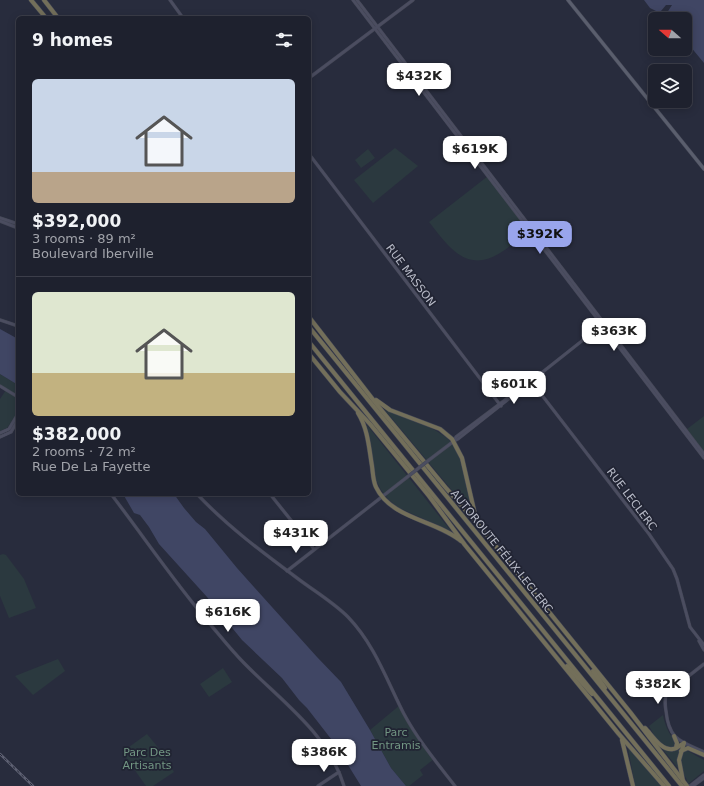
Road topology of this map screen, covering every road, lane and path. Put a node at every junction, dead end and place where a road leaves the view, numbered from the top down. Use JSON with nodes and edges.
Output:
{"nodes":[{"id":1,"x":31,"y":0,"type":"edge"},
{"id":2,"x":44,"y":0,"type":"edge"},
{"id":3,"x":170,"y":0,"type":"edge"},
{"id":4,"x":353,"y":0,"type":"edge"},
{"id":5,"x":357,"y":0,"type":"edge"},
{"id":6,"x":413,"y":0,"type":"edge"},
{"id":7,"x":568,"y":0,"type":"edge"},
{"id":8,"x":44,"y":16,"type":"edge"},
{"id":9,"x":56,"y":16,"type":"edge"},
{"id":10,"x":182,"y":16,"type":"edge"},
{"id":11,"x":377,"y":28,"type":"junction"},
{"id":12,"x":311,"y":77,"type":"edge"},
{"id":13,"x":311,"y":157,"type":"edge"},
{"id":14,"x":704,"y":169,"type":"edge"},
{"id":15,"x":0,"y":218,"type":"edge"},
{"id":16,"x":0,"y":221,"type":"edge"},
{"id":17,"x":16,"y":223,"type":"edge"},
{"id":18,"x":16,"y":227,"type":"edge"},
{"id":19,"x":0,"y":320,"type":"edge"},
{"id":20,"x":311,"y":320,"type":"edge"},
{"id":21,"x":311,"y":323,"type":"edge"},
{"id":22,"x":603,"y":324,"type":"junction"},
{"id":23,"x":16,"y":325,"type":"edge"},
{"id":24,"x":311,"y":329,"type":"edge"},
{"id":25,"x":327,"y":340,"type":"junction"},
{"id":26,"x":311,"y":344,"type":"edge"},
{"id":27,"x":311,"y":356,"type":"edge"},
{"id":28,"x":531,"y":381,"type":"junction"},
{"id":29,"x":0,"y":386,"type":"edge"},
{"id":30,"x":367,"y":392,"type":"junction"},
{"id":31,"x":16,"y":396,"type":"edge"},
{"id":32,"x":500,"y":405,"type":"junction"},
{"id":33,"x":353,"y":406,"type":"junction"},
{"id":34,"x":16,"y":417,"type":"edge"},
{"id":35,"x":16,"y":423,"type":"edge"},
{"id":36,"x":0,"y":433,"type":"edge"},
{"id":37,"x":0,"y":437,"type":"edge"},
{"id":38,"x":454,"y":441,"type":"junction"},
{"id":39,"x":704,"y":454,"type":"edge"},
{"id":40,"x":704,"y":458,"type":"edge"},
{"id":41,"x":113,"y":496,"type":"edge"},
{"id":42,"x":199,"y":496,"type":"edge"},
{"id":43,"x":272,"y":496,"type":"edge"},
{"id":44,"x":382,"y":496,"type":"junction"},
{"id":45,"x":477,"y":523,"type":"junction"},
{"id":46,"x":465,"y":545,"type":"junction"},
{"id":47,"x":314,"y":549,"type":"junction"},
{"id":48,"x":287,"y":571,"type":"junction"},
{"id":49,"x":567,"y":635,"type":"junction"},
{"id":50,"x":541,"y":638,"type":"junction"},
{"id":51,"x":698,"y":639,"type":"junction"},
{"id":52,"x":704,"y":645,"type":"edge"},
{"id":53,"x":704,"y":650,"type":"edge"},
{"id":54,"x":704,"y":664,"type":"edge"},
{"id":55,"x":630,"y":712,"type":"junction"},
{"id":56,"x":612,"y":716,"type":"junction"},
{"id":57,"x":633,"y":725,"type":"junction"},
{"id":58,"x":674,"y":736,"type":"junction"},
{"id":59,"x":622,"y":737,"type":"junction"},
{"id":60,"x":684,"y":743,"type":"junction"},
{"id":61,"x":676,"y":748,"type":"junction"},
{"id":62,"x":681,"y":751,"type":"junction"},
{"id":63,"x":704,"y":752,"type":"edge"},
{"id":64,"x":704,"y":755,"type":"edge"},
{"id":65,"x":339,"y":772,"type":"junction"},
{"id":66,"x":704,"y":776,"type":"edge"},
{"id":67,"x":682,"y":784,"type":"edge"},
{"id":68,"x":318,"y":786,"type":"edge"},
{"id":69,"x":344,"y":786,"type":"edge"},
{"id":70,"x":455,"y":786,"type":"edge"},
{"id":71,"x":633,"y":786,"type":"edge"},
{"id":72,"x":664,"y":786,"type":"edge"},
{"id":73,"x":669,"y":786,"type":"edge"},
{"id":74,"x":687,"y":786,"type":"edge"},
{"id":75,"x":691,"y":786,"type":"edge"}],
"edges":[{"from":1,"to":8,"type":"highway"},
{"from":2,"to":9,"type":"highway"},
{"from":3,"to":10,"type":"street"},
{"from":4,"to":11,"type":"street"},
{"from":5,"to":11,"type":"street"},
{"from":6,"to":11,"type":"street"},
{"from":7,"to":14,"type":"main road"},
{"from":11,"to":12,"type":"street"},
{"from":11,"to":22,"type":"street"},
{"from":13,"to":32,"type":"street","name":"RUE MASSON"},
{"from":15,"to":17,"type":"street"},
{"from":16,"to":18,"type":"street"},
{"from":19,"to":23,"type":"street"},
{"from":20,"to":25,"type":"highway"},
{"from":21,"to":25,"type":"highway"},
{"from":22,"to":28,"type":"street"},
{"from":22,"to":39,"type":"street"},
{"from":22,"to":40,"type":"street"},
{"from":24,"to":57,"type":"highway","name":"AUTOROUTE FÉLIX-LECLERC"},
{"from":25,"to":30,"type":"highway"},
{"from":26,"to":56,"type":"highway","name":"AUTOROUTE FÉLIX-LECLERC"},
{"from":27,"to":33,"type":"highway"},
{"from":28,"to":32,"type":"street"},
{"from":28,"to":51,"type":"street","name":"RUE LECLERC"},
{"from":29,"to":31,"type":"street"},
{"from":30,"to":38,"type":"highway"},
{"from":30,"to":45,"type":"highway"},
{"from":32,"to":38,"type":"street"},
{"from":33,"to":44,"type":"highway"},
{"from":33,"to":46,"type":"highway"},
{"from":34,"to":36,"type":"street"},
{"from":35,"to":37,"type":"street"},
{"from":38,"to":44,"type":"street","bridge":true},
{"from":38,"to":45,"type":"highway"},
{"from":41,"to":65,"type":"street"},
{"from":42,"to":48,"type":"street"},
{"from":43,"to":47,"type":"street"},
{"from":44,"to":46,"type":"highway"},
{"from":44,"to":47,"type":"street"},
{"from":45,"to":49,"type":"highway"},
{"from":46,"to":50,"type":"highway"},
{"from":47,"to":48,"type":"street"},
{"from":48,"to":70,"type":"street"},
{"from":49,"to":55,"type":"highway"},
{"from":49,"to":57,"type":"highway"},
{"from":50,"to":56,"type":"highway"},
{"from":50,"to":59,"type":"highway"},
{"from":51,"to":52,"type":"street","name":"RUE LECLERC"},
{"from":51,"to":53,"type":"street","name":"RUE LECLERC"},
{"from":54,"to":58,"type":"street"},
{"from":55,"to":61,"type":"highway"},
{"from":55,"to":67,"type":"highway"},
{"from":56,"to":73,"type":"highway","name":"AUTOROUTE FÉLIX-LECLERC"},
{"from":57,"to":67,"type":"highway","name":"AUTOROUTE FÉLIX-LECLERC"},
{"from":58,"to":60,"type":"street"},
{"from":58,"to":61,"type":"highway"},
{"from":59,"to":71,"type":"highway"},
{"from":59,"to":72,"type":"highway"},
{"from":60,"to":61,"type":"highway"},
{"from":60,"to":62,"type":"highway"},
{"from":60,"to":63,"type":"street"},
{"from":62,"to":64,"type":"highway"},
{"from":62,"to":67,"type":"highway"},
{"from":65,"to":68,"type":"street"},
{"from":65,"to":69,"type":"street"},
{"from":66,"to":75,"type":"street"},
{"from":67,"to":74,"type":"highway"}]}
